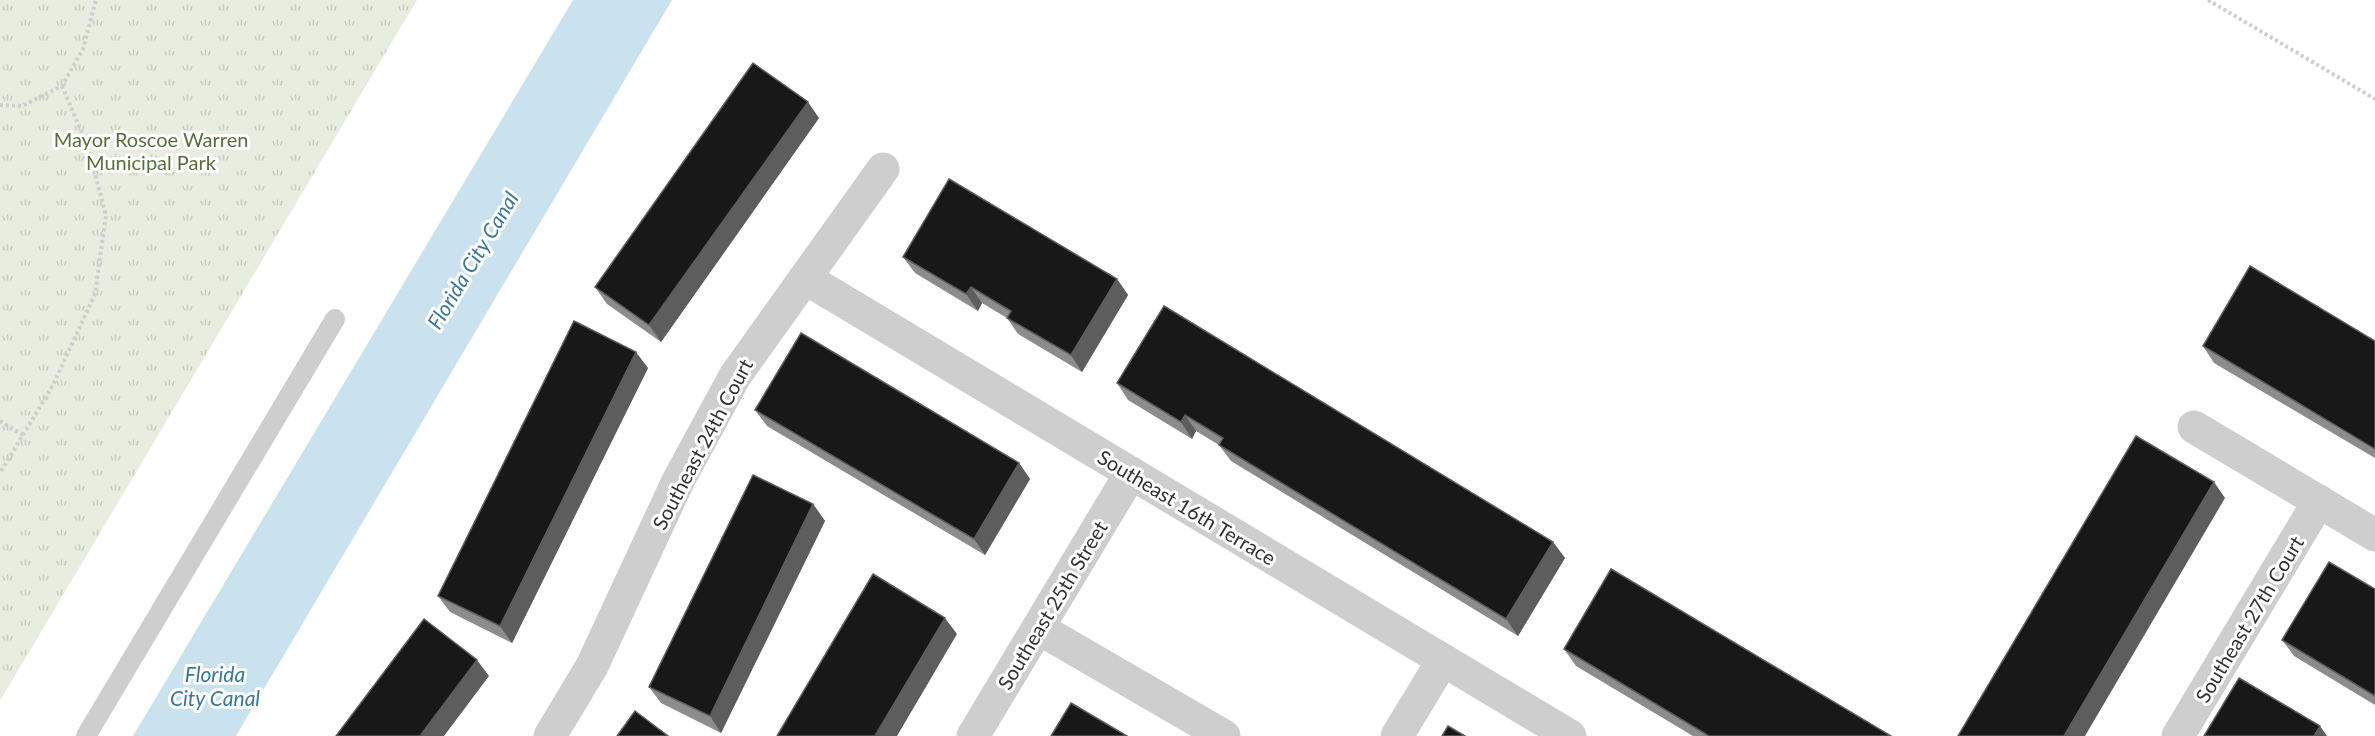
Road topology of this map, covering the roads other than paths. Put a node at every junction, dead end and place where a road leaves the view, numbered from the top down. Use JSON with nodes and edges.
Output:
{"nodes":[{"id":1,"x":883,"y":169,"type":"dead end"},
{"id":2,"x":805,"y":278,"type":"junction"},
{"id":3,"x":335,"y":319,"type":"dead end"},
{"id":4,"x":2194,"y":427,"type":"dead end"},
{"id":5,"x":1131,"y":473,"type":"junction"},
{"id":6,"x":2319,"y":501,"type":"junction"},
{"id":7,"x":2375,"y":535,"type":"edge"},
{"id":8,"x":1038,"y":628,"type":"junction"},
{"id":9,"x":1443,"y":660,"type":"junction"},
{"id":10,"x":86,"y":736,"type":"edge"},
{"id":11,"x":550,"y":736,"type":"edge"},
{"id":12,"x":973,"y":736,"type":"edge"},
{"id":13,"x":1224,"y":736,"type":"edge"},
{"id":14,"x":1397,"y":736,"type":"edge"},
{"id":15,"x":1570,"y":736,"type":"edge"},
{"id":16,"x":2178,"y":736,"type":"edge"}],
"edges":[{"from":1,"to":2,"type":"street","name":"Southeast 24th Court"},
{"from":2,"to":5,"type":"street","name":"Southeast 16th Terrace"},
{"from":2,"to":11,"type":"street","name":"Southeast 24th Court"},
{"from":3,"to":10,"type":"lane"},
{"from":4,"to":6,"type":"street"},
{"from":5,"to":8,"type":"street","name":"Southeast 25th Street"},
{"from":5,"to":9,"type":"street","name":"Southeast 16th Terrace"},
{"from":6,"to":7,"type":"street"},
{"from":6,"to":16,"type":"street","name":"Southeast 27th Court"},
{"from":8,"to":12,"type":"street","name":"Southeast 25th Street"},
{"from":8,"to":13,"type":"street"},
{"from":9,"to":14,"type":"street"},
{"from":9,"to":15,"type":"street","name":"Southeast 16th Terrace"}]}
